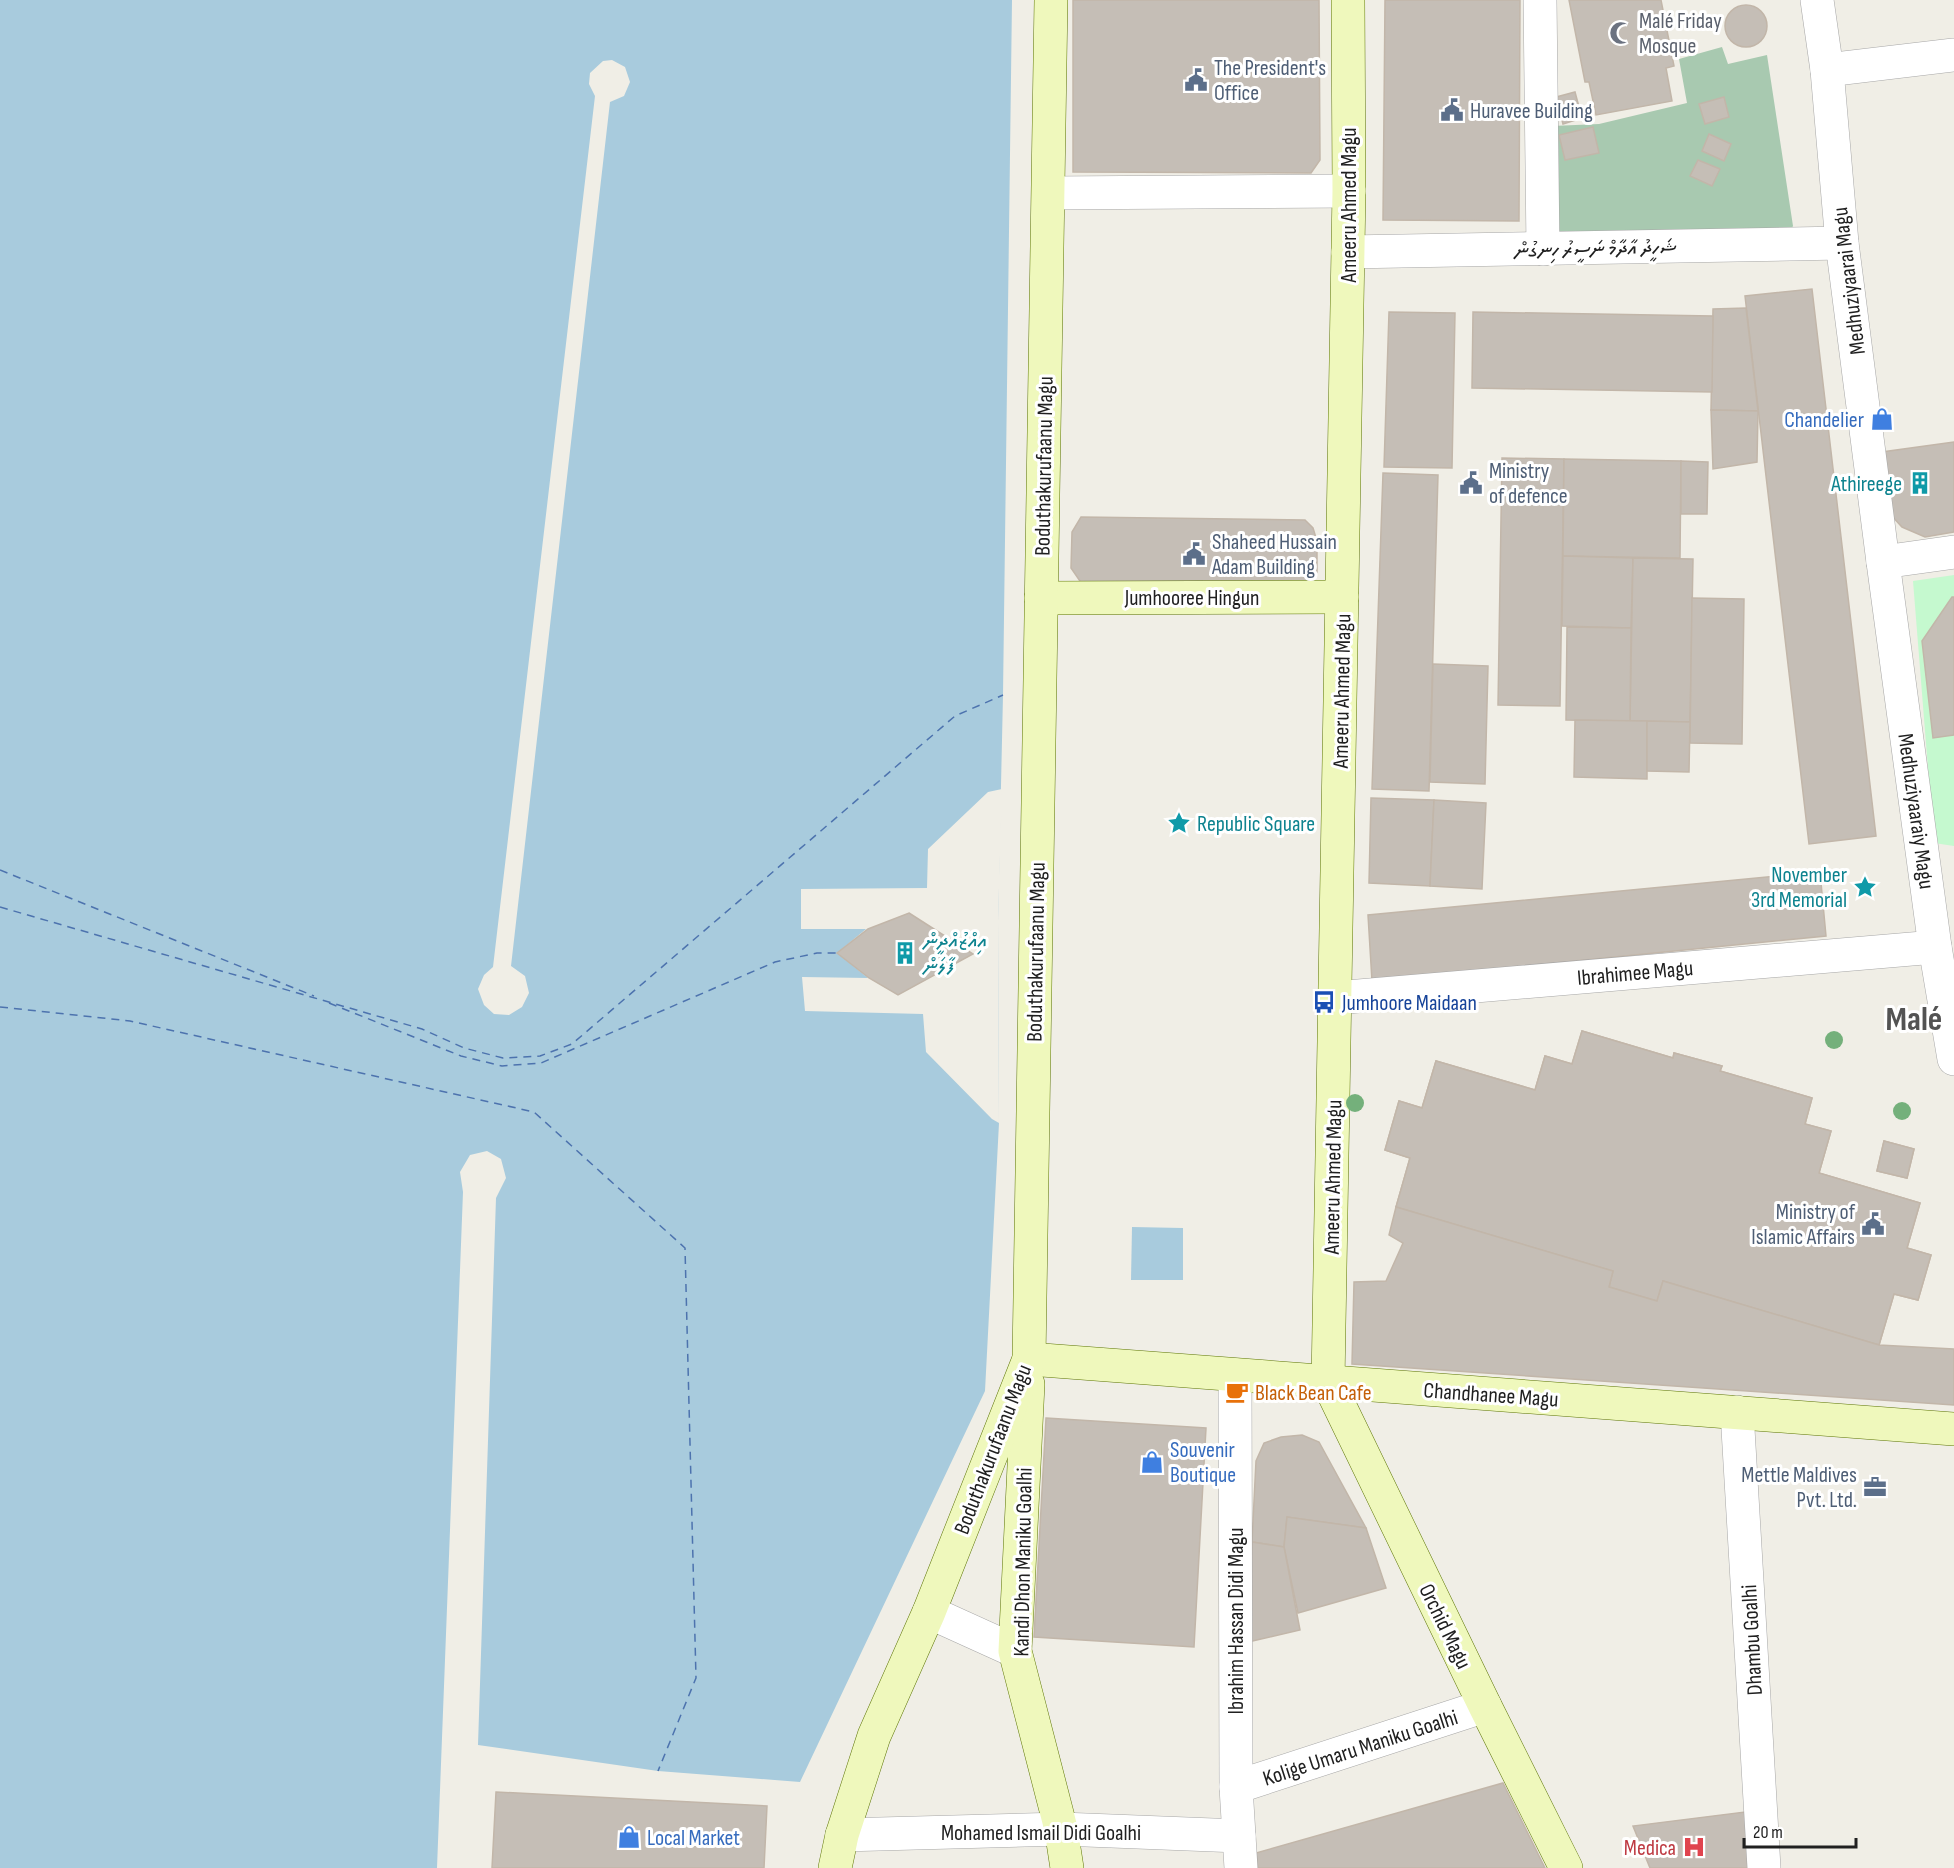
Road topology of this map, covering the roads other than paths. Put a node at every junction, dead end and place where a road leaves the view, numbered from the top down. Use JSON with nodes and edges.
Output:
{"nodes":[{"id":1,"x":1051,"y":0,"type":"edge"},
{"id":2,"x":1348,"y":0,"type":"edge"},
{"id":3,"x":1540,"y":0,"type":"edge"},
{"id":4,"x":1817,"y":0,"type":"edge"},
{"id":5,"x":1954,"y":55,"type":"edge"},
{"id":6,"x":1827,"y":70,"type":"junction"},
{"id":7,"x":1349,"y":191,"type":"junction"},
{"id":8,"x":1049,"y":194,"type":"junction"},
{"id":9,"x":1842,"y":243,"type":"junction"},
{"id":10,"x":1543,"y":249,"type":"junction"},
{"id":11,"x":1348,"y":252,"type":"junction"},
{"id":12,"x":1954,"y":552,"type":"edge"},
{"id":13,"x":1883,"y":562,"type":"junction"},
{"id":14,"x":1342,"y":597,"type":"junction"},
{"id":15,"x":1041,"y":598,"type":"junction"},
{"id":16,"x":1935,"y":947,"type":"junction"},
{"id":17,"x":1335,"y":998,"type":"junction"},
{"id":18,"x":1954,"y":1059,"type":"edge"},
{"id":19,"x":1029,"y":1359,"type":"junction"},
{"id":20,"x":1234,"y":1375,"type":"junction"},
{"id":21,"x":1328,"y":1382,"type":"junction"},
{"id":22,"x":1737,"y":1412,"type":"junction"},
{"id":23,"x":1954,"y":1429,"type":"edge"},
{"id":24,"x":929,"y":1612,"type":"junction"},
{"id":25,"x":1015,"y":1651,"type":"junction"},
{"id":26,"x":1485,"y":1706,"type":"junction"},
{"id":27,"x":1236,"y":1787,"type":"junction"},
{"id":28,"x":1061,"y":1829,"type":"junction"},
{"id":29,"x":842,"y":1835,"type":"junction"},
{"id":30,"x":1239,"y":1836,"type":"junction"},
{"id":31,"x":835,"y":1868,"type":"edge"},
{"id":32,"x":1067,"y":1868,"type":"edge"},
{"id":33,"x":1241,"y":1868,"type":"edge"},
{"id":34,"x":1566,"y":1868,"type":"edge"},
{"id":35,"x":1764,"y":1868,"type":"edge"}],
"edges":[{"from":1,"to":8,"type":"street","name":"Boduthakurufaanu Magu"},
{"from":2,"to":7,"type":"street","name":"Ameeru Ahmed Magu"},
{"from":3,"to":10,"type":"street"},
{"from":4,"to":6,"type":"street","name":"Medhuziyaarai Magu"},
{"from":5,"to":6,"type":"street"},
{"from":6,"to":9,"type":"street","name":"Medhuziyaarai Magu"},
{"from":7,"to":8,"type":"street"},
{"from":7,"to":11,"type":"street","name":"Ameeru Ahmed Magu"},
{"from":8,"to":15,"type":"street","name":"Boduthakurufaanu Magu"},
{"from":9,"to":10,"type":"street","name":"ޝަހީދު އާދާމް ނަސީރު ހިނގުން"},
{"from":9,"to":13,"type":"street","name":"Medhuziyaarai Magu"},
{"from":10,"to":11,"type":"street","name":"ޝަހީދު އާދާމް ނަސީރު ހިނގުން"},
{"from":11,"to":14,"type":"street","name":"Ameeru Ahmed Magu"},
{"from":12,"to":13,"type":"street"},
{"from":13,"to":16,"type":"street","name":"Medhuziyaaraiy Magu"},
{"from":14,"to":15,"type":"street","name":"Jumhooree Hingun"},
{"from":14,"to":17,"type":"street","name":"Ameeru Ahmed Magu"},
{"from":15,"to":19,"type":"street","name":"Boduthakurufaanu Magu"},
{"from":16,"to":17,"type":"street","name":"Ibrahimee Magu"},
{"from":16,"to":18,"type":"street","name":"Medhuziyaaraiy Magu"},
{"from":17,"to":21,"type":"street","name":"Ameeru Ahmed Magu"},
{"from":19,"to":20,"type":"street","name":"Chandhanee Magu"},
{"from":19,"to":24,"type":"street","name":"Boduthakurufaanu Magu"},
{"from":19,"to":25,"type":"street","name":"Kandi Dhon Maniku Goalhi"},
{"from":20,"to":21,"type":"street","name":"Chandhanee Magu"},
{"from":20,"to":27,"type":"street","name":"Ibrahim Hassan Didi Magu"},
{"from":21,"to":22,"type":"street","name":"Chandhanee Magu"},
{"from":21,"to":26,"type":"street","name":"Orchid Magu"},
{"from":22,"to":23,"type":"street","name":"Chandhanee Magu"},
{"from":22,"to":35,"type":"street","name":"Dhambu Goalhi"},
{"from":24,"to":25,"type":"street"},
{"from":24,"to":29,"type":"street","name":"Boduthakurufaanu Magu"},
{"from":25,"to":28,"type":"street","name":"Kandi Dhon Maniku Goalhi"},
{"from":26,"to":27,"type":"street","name":"Kolige Umaru Maniku Goalhi"},
{"from":26,"to":34,"type":"street","name":"Orchid Magu"},
{"from":27,"to":30,"type":"street","name":"Ibrahim Hassan Didi Magu"},
{"from":28,"to":29,"type":"street","name":"Mohamed Ismail Didi Goalhi"},
{"from":28,"to":30,"type":"street","name":"Mohamed Ismail Didi Goalhi"},
{"from":28,"to":32,"type":"street","name":"Kandi Dhon Maniku Goalhi"},
{"from":29,"to":31,"type":"street","name":"Boduthakurufaanu Magu"},
{"from":30,"to":33,"type":"street","name":"Ibrahim Hassan Didi Magu"}]}
